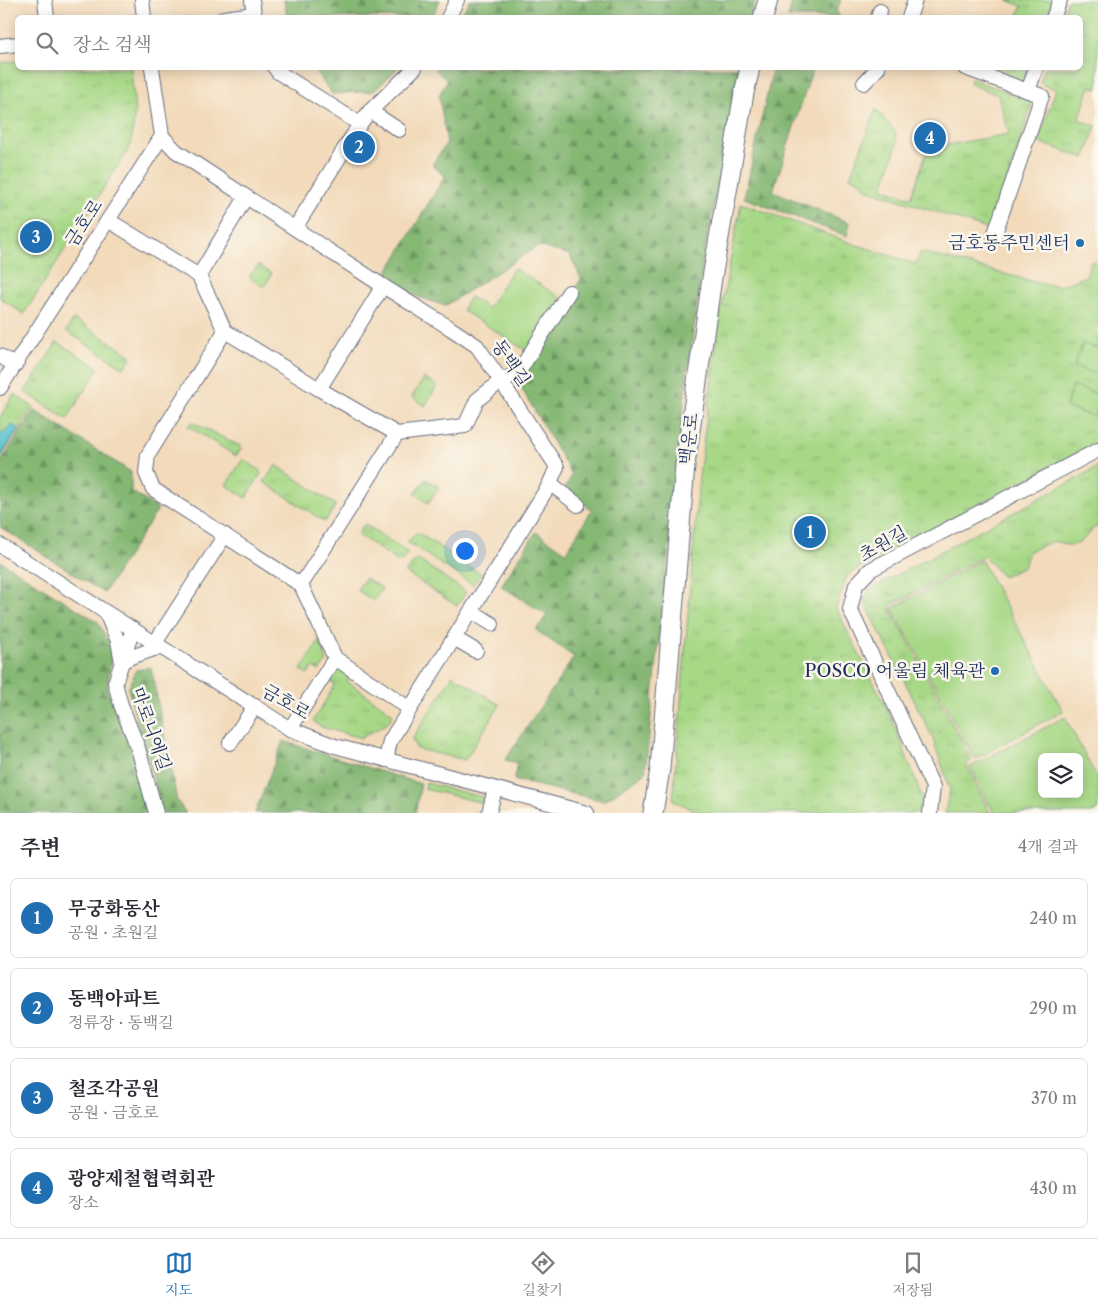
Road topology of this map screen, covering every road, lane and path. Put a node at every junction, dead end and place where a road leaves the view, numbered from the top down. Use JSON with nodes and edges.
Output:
{"nodes":[{"id":1,"x":46,"y":0,"type":"edge"},
{"id":2,"x":142,"y":0,"type":"edge"},
{"id":3,"x":457,"y":0,"type":"edge"},
{"id":4,"x":768,"y":0,"type":"edge"},
{"id":5,"x":914,"y":0,"type":"edge"},
{"id":6,"x":1060,"y":0,"type":"edge"},
{"id":7,"x":253,"y":10,"type":"edge"},
{"id":8,"x":48,"y":15,"type":"edge"},
{"id":9,"x":144,"y":15,"type":"edge"},
{"id":10,"x":235,"y":15,"type":"edge"},
{"id":11,"x":450,"y":15,"type":"edge"},
{"id":12,"x":764,"y":15,"type":"edge"},
{"id":13,"x":910,"y":15,"type":"edge"},
{"id":14,"x":1054,"y":15,"type":"edge"},
{"id":15,"x":15,"y":44,"type":"edge"},
{"id":16,"x":0,"y":46,"type":"edge"},
{"id":17,"x":152,"y":70,"type":"edge"},
{"id":18,"x":276,"y":70,"type":"edge"},
{"id":19,"x":413,"y":70,"type":"edge"},
{"id":20,"x":750,"y":70,"type":"edge"},
{"id":21,"x":862,"y":70,"type":"edge"},
{"id":22,"x":876,"y":70,"type":"edge"},
{"id":23,"x":971,"y":70,"type":"edge"},
{"id":24,"x":1035,"y":70,"type":"edge"},
{"id":25,"x":1028,"y":90,"type":"junction"},
{"id":26,"x":370,"y":111,"type":"junction"},
{"id":27,"x":360,"y":124,"type":"junction"},
{"id":28,"x":399,"y":130,"type":"dead end"},
{"id":29,"x":162,"y":136,"type":"junction"},
{"id":30,"x":246,"y":197,"type":"junction"},
{"id":31,"x":108,"y":220,"type":"junction"},
{"id":32,"x":295,"y":228,"type":"junction"},
{"id":33,"x":994,"y":236,"type":"dead end"},
{"id":34,"x":199,"y":276,"type":"junction"},
{"id":35,"x":383,"y":286,"type":"junction"},
{"id":36,"x":569,"y":292,"type":"dead end"},
{"id":37,"x":225,"y":331,"type":"junction"},
{"id":38,"x":0,"y":356,"type":"edge"},
{"id":39,"x":15,"y":365,"type":"junction"},
{"id":40,"x":501,"y":381,"type":"junction"},
{"id":41,"x":0,"y":388,"type":"edge"},
{"id":42,"x":318,"y":389,"type":"junction"},
{"id":43,"x":397,"y":434,"type":"junction"},
{"id":44,"x":1098,"y":450,"type":"edge"},
{"id":45,"x":550,"y":483,"type":"junction"},
{"id":46,"x":578,"y":505,"type":"dead end"},
{"id":47,"x":225,"y":535,"type":"junction"},
{"id":48,"x":0,"y":545,"type":"edge"},
{"id":49,"x":301,"y":585,"type":"junction"},
{"id":50,"x":471,"y":611,"type":"junction"},
{"id":51,"x":106,"y":612,"type":"junction"},
{"id":52,"x":492,"y":624,"type":"dead end"},
{"id":53,"x":133,"y":629,"type":"junction"},
{"id":54,"x":454,"y":638,"type":"junction"},
{"id":55,"x":158,"y":645,"type":"junction"},
{"id":56,"x":476,"y":651,"type":"dead end"},
{"id":57,"x":335,"y":658,"type":"junction"},
{"id":58,"x":122,"y":662,"type":"junction"},
{"id":59,"x":255,"y":706,"type":"junction"},
{"id":60,"x":410,"y":709,"type":"junction"},
{"id":61,"x":290,"y":729,"type":"junction"},
{"id":62,"x":230,"y":743,"type":"dead end"},
{"id":63,"x":386,"y":760,"type":"junction"},
{"id":64,"x":495,"y":789,"type":"junction"},
{"id":65,"x":156,"y":813,"type":"edge"},
{"id":66,"x":489,"y":813,"type":"edge"},
{"id":67,"x":587,"y":813,"type":"edge"},
{"id":68,"x":653,"y":813,"type":"edge"},
{"id":69,"x":930,"y":813,"type":"edge"}],
"edges":[{"from":1,"to":8,"type":"street"},
{"from":2,"to":9,"type":"street"},
{"from":3,"to":11,"type":"street"},
{"from":4,"to":12,"type":"main road"},
{"from":5,"to":13,"type":"street"},
{"from":6,"to":14,"type":"street"},
{"from":7,"to":10,"type":"street"},
{"from":15,"to":16,"type":"street"},
{"from":17,"to":29,"type":"street"},
{"from":18,"to":27,"type":"street"},
{"from":19,"to":26,"type":"street"},
{"from":20,"to":68,"type":"main road","name":"백운로"},
{"from":21,"to":22,"type":"street"},
{"from":23,"to":25,"type":"street"},
{"from":24,"to":25,"type":"street"},
{"from":25,"to":33,"type":"street"},
{"from":26,"to":27,"type":"street"},
{"from":26,"to":28,"type":"street"},
{"from":27,"to":32,"type":"street"},
{"from":29,"to":30,"type":"street","name":"동백길"},
{"from":29,"to":31,"type":"street","name":"금호로"},
{"from":30,"to":32,"type":"street","name":"동백길"},
{"from":30,"to":34,"type":"street"},
{"from":31,"to":34,"type":"street"},
{"from":31,"to":39,"type":"street","name":"금호로"},
{"from":32,"to":35,"type":"street","name":"동백길"},
{"from":34,"to":37,"type":"street"},
{"from":35,"to":40,"type":"street","name":"동백길"},
{"from":35,"to":42,"type":"street"},
{"from":36,"to":40,"type":"street"},
{"from":37,"to":42,"type":"street"},
{"from":37,"to":47,"type":"street"},
{"from":38,"to":39,"type":"street"},
{"from":39,"to":41,"type":"street","name":"금호로"},
{"from":40,"to":43,"type":"street"},
{"from":40,"to":45,"type":"street","name":"동백길"},
{"from":42,"to":43,"type":"street"},
{"from":43,"to":49,"type":"street"},
{"from":44,"to":69,"type":"street","name":"초원길"},
{"from":45,"to":46,"type":"street"},
{"from":45,"to":50,"type":"street","name":"동백길"},
{"from":47,"to":49,"type":"street"},
{"from":47,"to":55,"type":"street"},
{"from":48,"to":51,"type":"street","name":"금호로"},
{"from":49,"to":57,"type":"street"},
{"from":50,"to":52,"type":"street"},
{"from":50,"to":54,"type":"street","name":"동백길"},
{"from":51,"to":53,"type":"street","name":"금호로"},
{"from":51,"to":58,"type":"street"},
{"from":53,"to":55,"type":"street","name":"금호로"},
{"from":53,"to":58,"type":"street","name":"마로니에길"},
{"from":54,"to":56,"type":"street"},
{"from":54,"to":60,"type":"street","name":"동백길"},
{"from":55,"to":58,"type":"street"},
{"from":55,"to":59,"type":"street","name":"금호로"},
{"from":57,"to":60,"type":"street"},
{"from":57,"to":61,"type":"street"},
{"from":58,"to":65,"type":"street","name":"마로니에길"},
{"from":59,"to":61,"type":"street","name":"금호로"},
{"from":59,"to":62,"type":"street"},
{"from":60,"to":63,"type":"street","name":"동백길"},
{"from":61,"to":63,"type":"street","name":"금호로"},
{"from":63,"to":64,"type":"street","name":"금호로"},
{"from":64,"to":66,"type":"street"},
{"from":64,"to":67,"type":"street","name":"금호로"}]}
